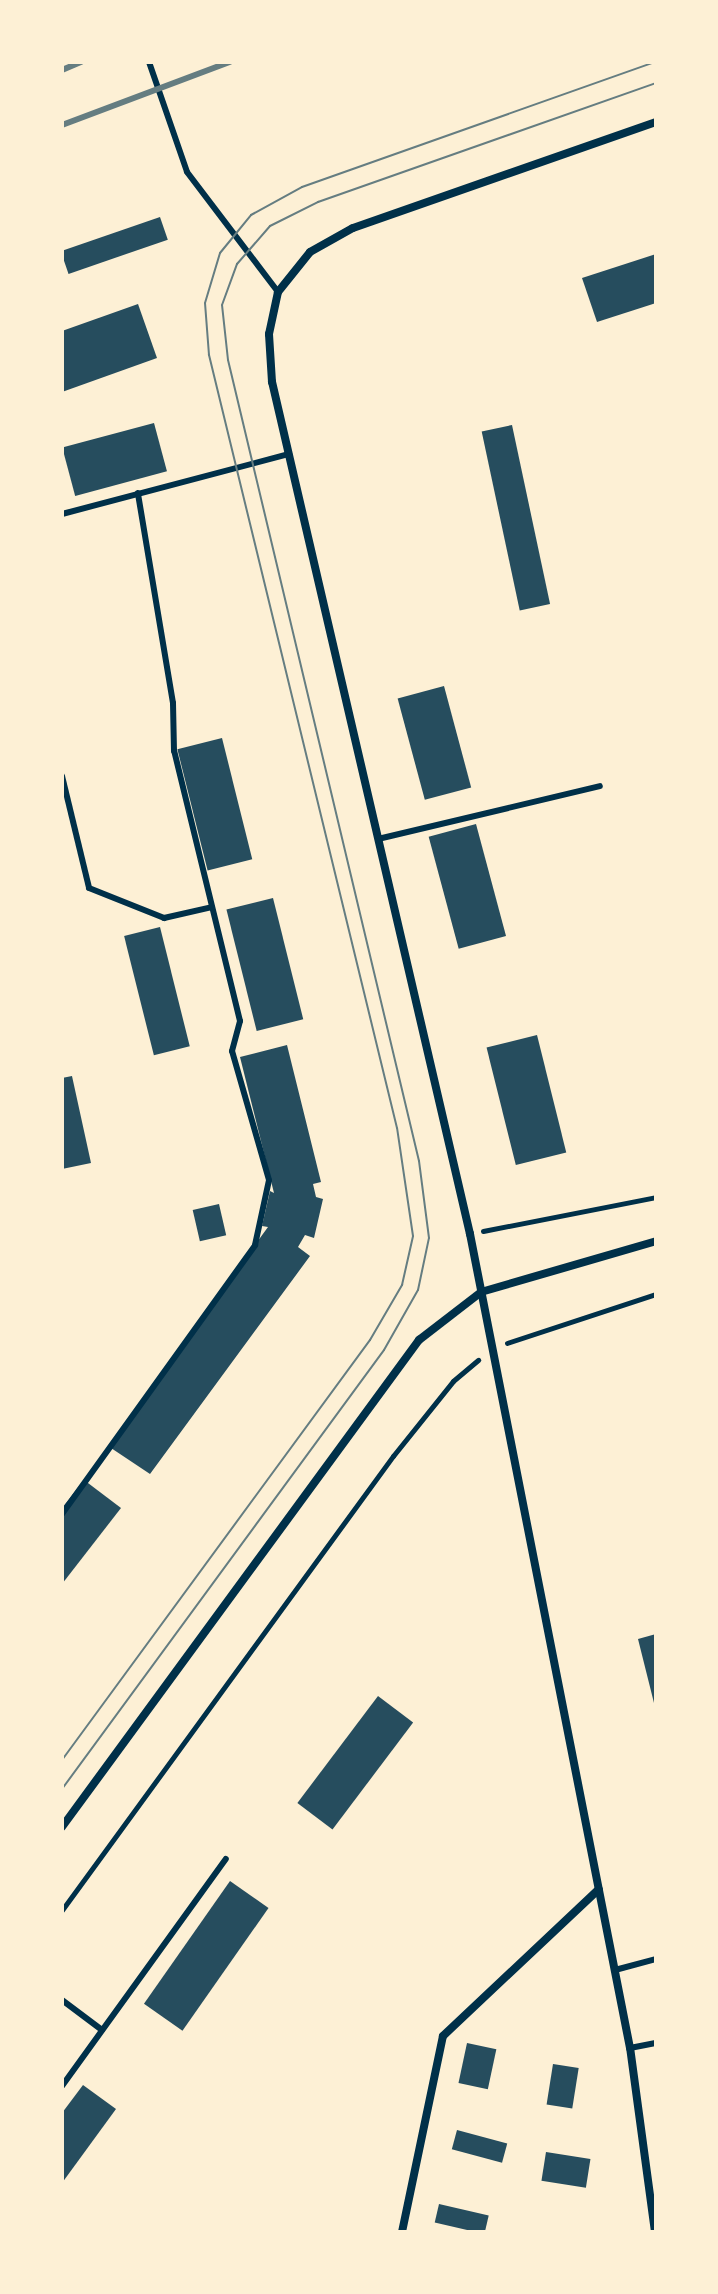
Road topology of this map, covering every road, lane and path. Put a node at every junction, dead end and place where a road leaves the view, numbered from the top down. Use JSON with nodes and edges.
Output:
{"nodes":[{"id":1,"x":149,"y":62,"type":"edge"},
{"id":2,"x":656,"y":122,"type":"edge"},
{"id":3,"x":278,"y":292,"type":"junction"},
{"id":4,"x":289,"y":454,"type":"junction"},
{"id":5,"x":138,"y":493,"type":"junction"},
{"id":6,"x":62,"y":514,"type":"edge"},
{"id":7,"x":62,"y":776,"type":"edge"},
{"id":8,"x":600,"y":786,"type":"dead end"},
{"id":9,"x":378,"y":839,"type":"junction"},
{"id":10,"x":212,"y":907,"type":"junction"},
{"id":11,"x":656,"y":1197,"type":"edge"},
{"id":12,"x":470,"y":1234,"type":"junction"},
{"id":13,"x":656,"y":1241,"type":"edge"},
{"id":14,"x":481,"y":1292,"type":"junction"},
{"id":15,"x":656,"y":1294,"type":"edge"},
{"id":16,"x":492,"y":1349,"type":"junction"},
{"id":17,"x":62,"y":1514,"type":"edge"},
{"id":18,"x":62,"y":1827,"type":"edge"},
{"id":19,"x":226,"y":1859,"type":"dead end"},
{"id":20,"x":599,"y":1889,"type":"junction"},
{"id":21,"x":62,"y":1910,"type":"edge"},
{"id":22,"x":656,"y":1959,"type":"edge"},
{"id":23,"x":615,"y":1970,"type":"junction"},
{"id":24,"x":62,"y":2000,"type":"edge"},
{"id":25,"x":102,"y":2030,"type":"junction"},
{"id":26,"x":656,"y":2043,"type":"edge"},
{"id":27,"x":630,"y":2048,"type":"junction"},
{"id":28,"x":62,"y":2086,"type":"edge"},
{"id":29,"x":402,"y":2232,"type":"edge"},
{"id":30,"x":655,"y":2232,"type":"edge"}],
"edges":[{"from":1,"to":3,"type":"lane"},
{"from":2,"to":3,"type":"street"},
{"from":3,"to":4,"type":"street"},
{"from":4,"to":5,"type":"lane"},
{"from":4,"to":9,"type":"street"},
{"from":5,"to":6,"type":"lane"},
{"from":5,"to":10,"type":"lane"},
{"from":7,"to":10,"type":"lane"},
{"from":8,"to":9,"type":"lane"},
{"from":9,"to":12,"type":"street"},
{"from":10,"to":17,"type":"lane"},
{"from":11,"to":12,"type":"path"},
{"from":12,"to":14,"type":"street"},
{"from":13,"to":14,"type":"street"},
{"from":14,"to":16,"type":"street"},
{"from":14,"to":18,"type":"street"},
{"from":15,"to":16,"type":"path"},
{"from":16,"to":20,"type":"street"},
{"from":16,"to":21,"type":"path"},
{"from":19,"to":25,"type":"lane"},
{"from":20,"to":23,"type":"street"},
{"from":20,"to":29,"type":"street"},
{"from":22,"to":23,"type":"lane"},
{"from":23,"to":27,"type":"street"},
{"from":24,"to":25,"type":"lane"},
{"from":25,"to":28,"type":"lane"},
{"from":26,"to":27,"type":"lane"},
{"from":27,"to":30,"type":"street"}]}
